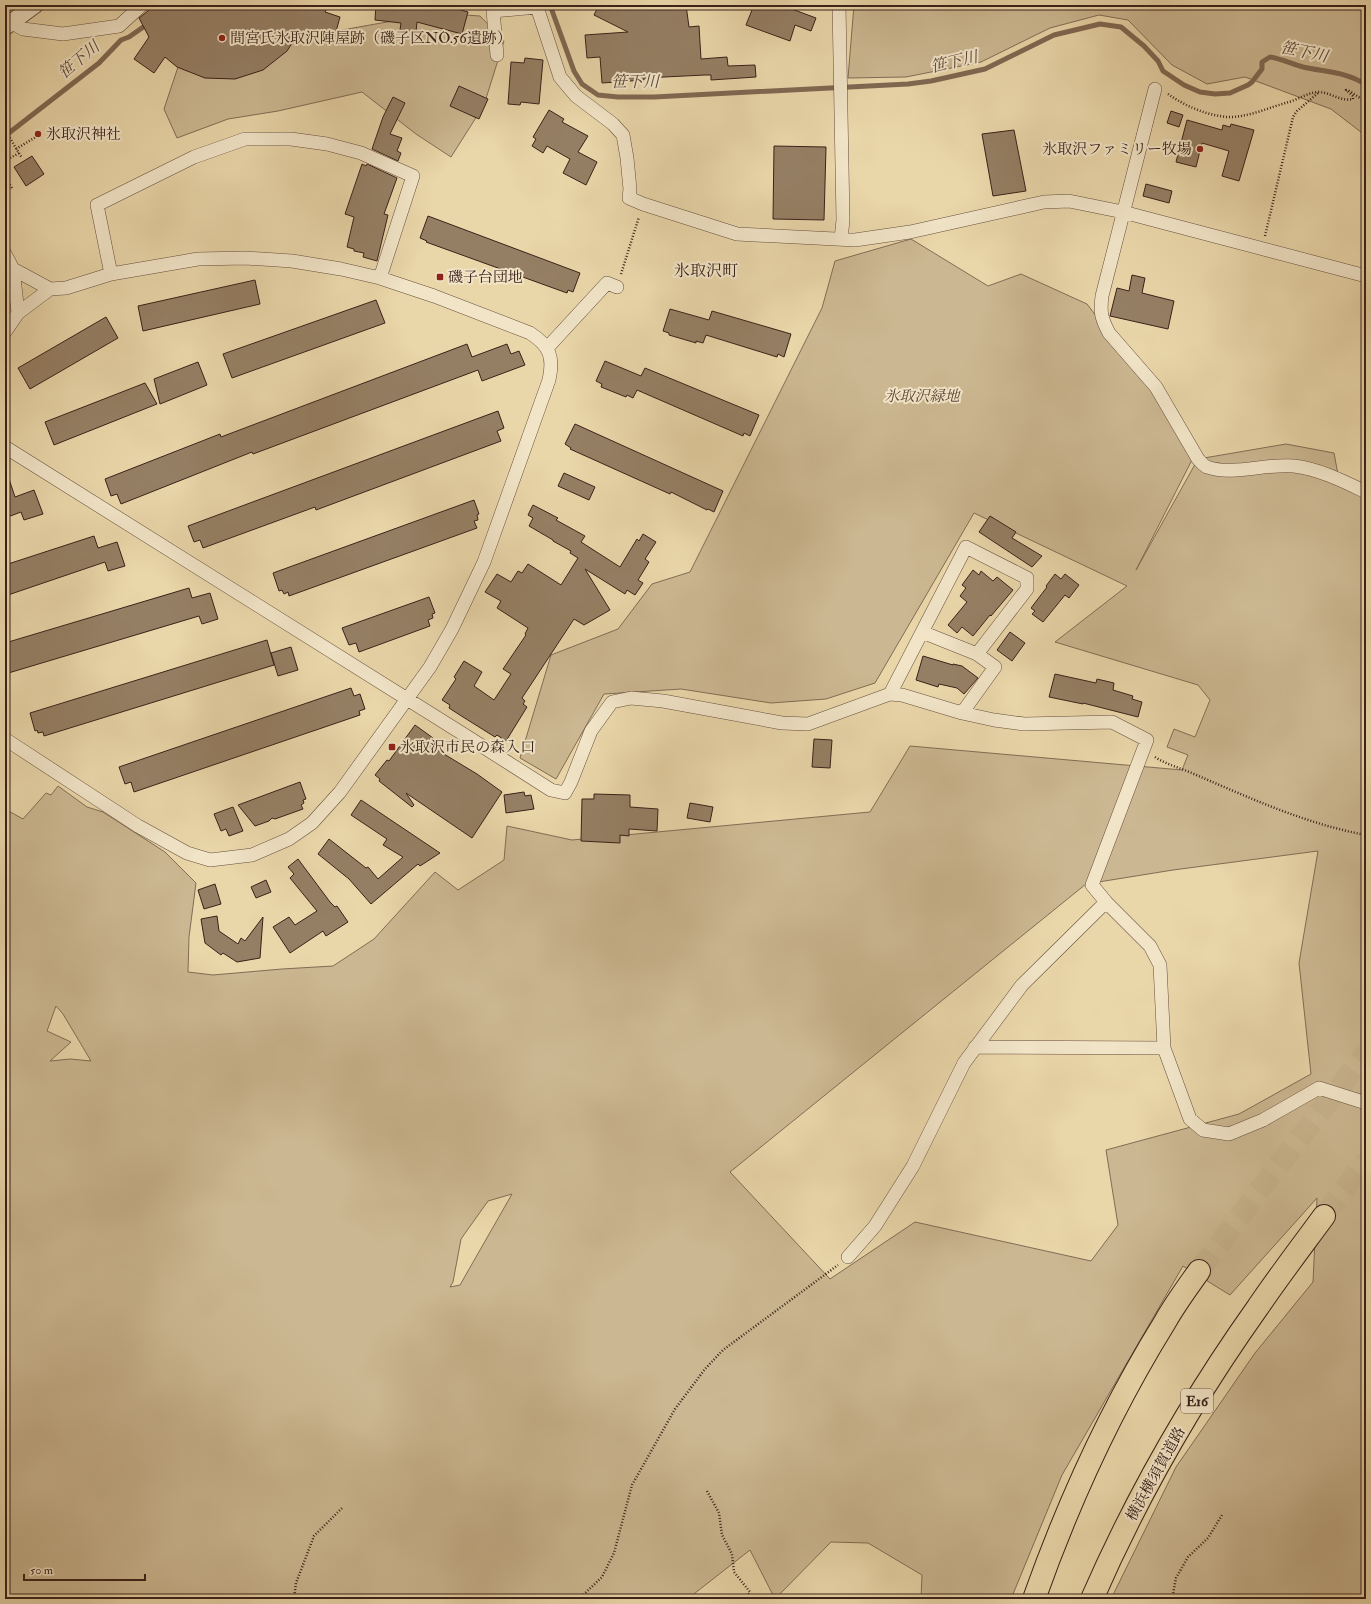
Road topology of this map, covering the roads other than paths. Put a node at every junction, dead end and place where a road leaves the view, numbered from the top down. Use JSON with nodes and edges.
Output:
{"nodes":[{"id":1,"x":35,"y":5,"type":"edge"},
{"id":2,"x":142,"y":5,"type":"edge"},
{"id":3,"x":839,"y":5,"type":"edge"},
{"id":4,"x":537,"y":6,"type":"edge"},
{"id":5,"x":7,"y":23,"type":"edge"},
{"id":6,"x":497,"y":55,"type":"dead end"},
{"id":7,"x":1155,"y":89,"type":"road end"},
{"id":8,"x":1123,"y":212,"type":"junction"},
{"id":9,"x":841,"y":239,"type":"junction"},
{"id":10,"x":5,"y":254,"type":"edge"},
{"id":11,"x":14,"y":269,"type":"junction"},
{"id":12,"x":111,"y":274,"type":"junction"},
{"id":13,"x":1366,"y":276,"type":"edge"},
{"id":14,"x":380,"y":278,"type":"junction"},
{"id":15,"x":617,"y":287,"type":"road end"},
{"id":16,"x":50,"y":289,"type":"junction"},
{"id":17,"x":18,"y":313,"type":"junction"},
{"id":18,"x":5,"y":332,"type":"edge"},
{"id":19,"x":547,"y":348,"type":"junction"},
{"id":20,"x":5,"y":447,"type":"edge"},
{"id":21,"x":1366,"y":492,"type":"edge"},
{"id":22,"x":922,"y":632,"type":"junction"},
{"id":23,"x":977,"y":654,"type":"junction"},
{"id":24,"x":890,"y":694,"type":"junction"},
{"id":25,"x":406,"y":698,"type":"junction"},
{"id":26,"x":962,"y":713,"type":"junction"},
{"id":27,"x":5,"y":739,"type":"edge"},
{"id":28,"x":1106,"y":902,"type":"junction"},
{"id":29,"x":975,"y":1047,"type":"junction"},
{"id":30,"x":1164,"y":1048,"type":"junction"},
{"id":31,"x":1366,"y":1103,"type":"edge"},
{"id":32,"x":1324,"y":1216,"type":"tunnel mouth"},
{"id":33,"x":848,"y":1257,"type":"road end"},
{"id":34,"x":1199,"y":1271,"type":"tunnel mouth"},
{"id":35,"x":1034,"y":1599,"type":"edge"},
{"id":36,"x":1092,"y":1599,"type":"edge"}],
"edges":[{"from":1,"to":5,"type":"street"},
{"from":2,"to":5,"type":"street"},
{"from":3,"to":9,"type":"street"},
{"from":4,"to":6,"type":"street"},
{"from":4,"to":9,"type":"street"},
{"from":7,"to":8,"type":"street"},
{"from":8,"to":9,"type":"street"},
{"from":8,"to":13,"type":"street"},
{"from":8,"to":21,"type":"street"},
{"from":10,"to":11,"type":"street"},
{"from":11,"to":16,"type":"street"},
{"from":11,"to":17,"type":"street"},
{"from":12,"to":14,"type":"street"},
{"from":12,"to":14,"type":"street"},
{"from":12,"to":16,"type":"street"},
{"from":14,"to":19,"type":"street"},
{"from":15,"to":19,"type":"street"},
{"from":16,"to":17,"type":"street"},
{"from":17,"to":18,"type":"street"},
{"from":19,"to":25,"type":"street"},
{"from":20,"to":25,"type":"street"},
{"from":22,"to":23,"type":"street"},
{"from":22,"to":23,"type":"street"},
{"from":22,"to":24,"type":"street"},
{"from":23,"to":26,"type":"street"},
{"from":24,"to":25,"type":"street"},
{"from":24,"to":26,"type":"street"},
{"from":25,"to":27,"type":"street"},
{"from":26,"to":28,"type":"street"},
{"from":28,"to":29,"type":"street"},
{"from":28,"to":30,"type":"street"},
{"from":29,"to":30,"type":"street"},
{"from":29,"to":33,"type":"street"},
{"from":30,"to":31,"type":"street"},
{"from":32,"to":36,"type":"highway","name":"横浜横須賀道路","number":"E16"},
{"from":34,"to":35,"type":"highway"}]}
